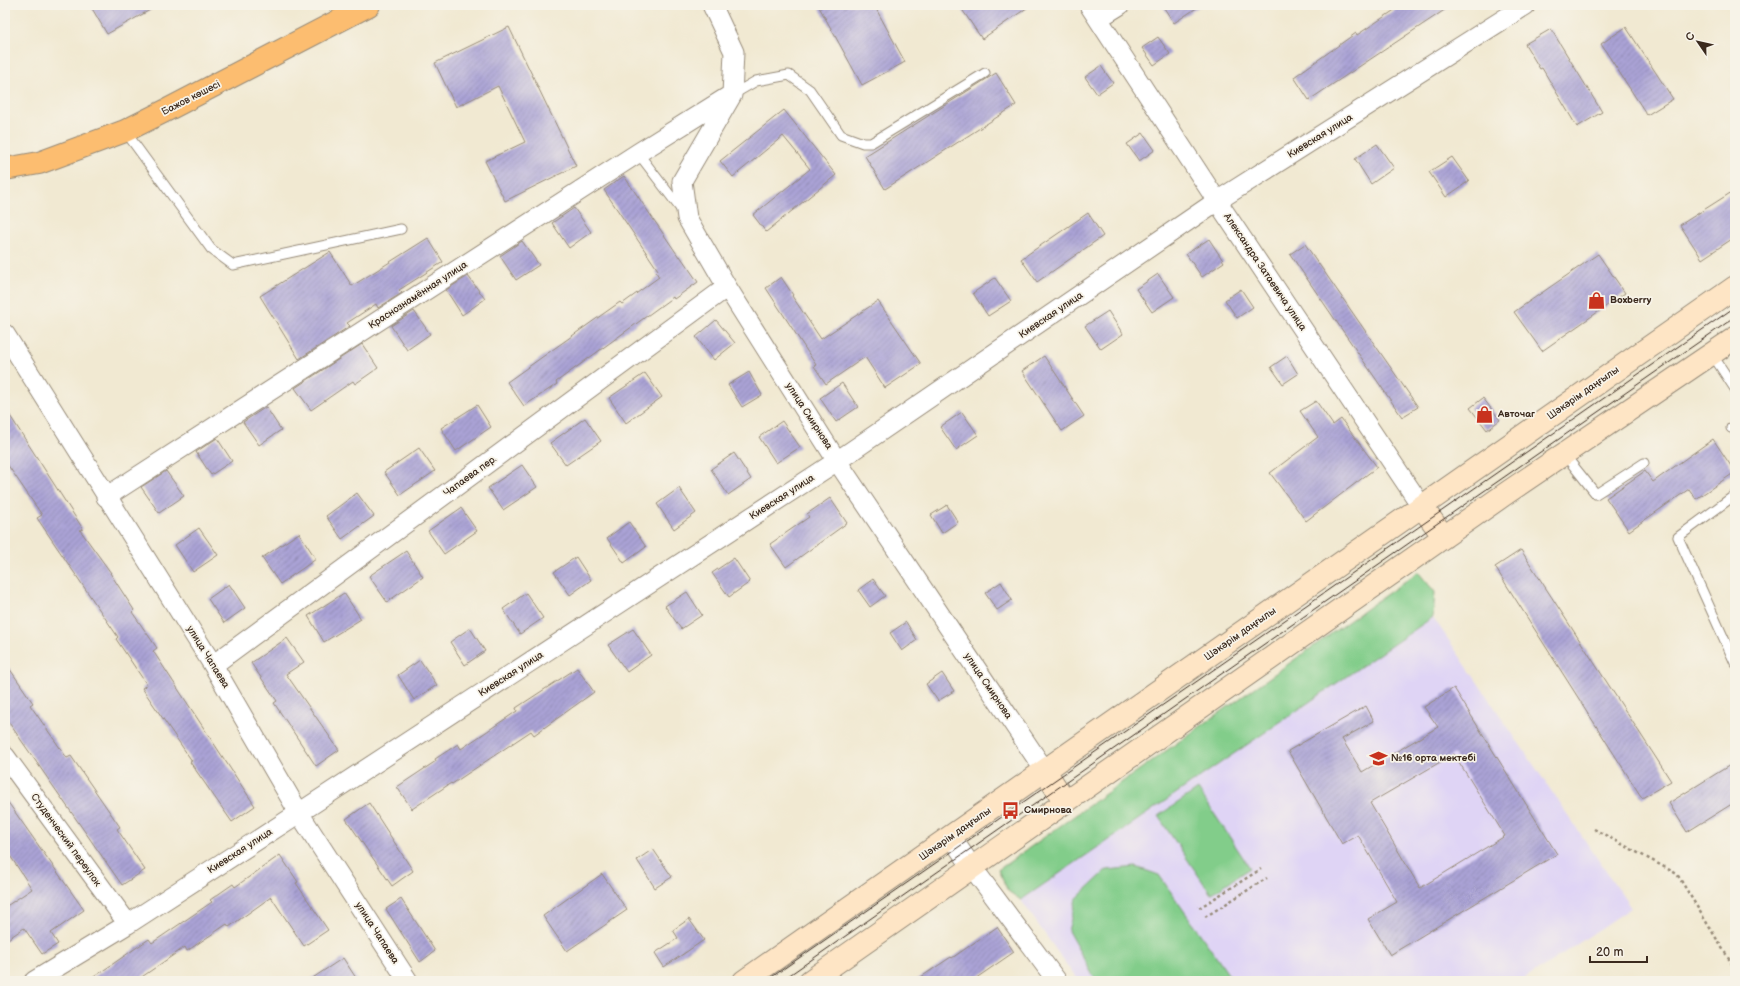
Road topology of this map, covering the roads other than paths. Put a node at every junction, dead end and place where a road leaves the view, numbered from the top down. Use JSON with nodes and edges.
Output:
{"nodes":[{"id":1,"x":369,"y":5,"type":"edge"},
{"id":2,"x":712,"y":5,"type":"edge"},
{"id":3,"x":1120,"y":5,"type":"edge"},
{"id":4,"x":1526,"y":5,"type":"edge"},
{"id":5,"x":1094,"y":12,"type":"edge"},
{"id":6,"x":985,"y":73,"type":"dead end"},
{"id":7,"x":732,"y":94,"type":"junction"},
{"id":8,"x":125,"y":130,"type":"junction"},
{"id":9,"x":638,"y":153,"type":"junction"},
{"id":10,"x":5,"y":169,"type":"edge"},
{"id":11,"x":1217,"y":201,"type":"junction"},
{"id":12,"x":687,"y":218,"type":"junction"},
{"id":13,"x":401,"y":229,"type":"dead end"},
{"id":14,"x":727,"y":287,"type":"junction"},
{"id":15,"x":1735,"y":287,"type":"edge"},
{"id":16,"x":5,"y":334,"type":"edge"},
{"id":17,"x":1735,"y":338,"type":"edge"},
{"id":18,"x":1712,"y":354,"type":"junction"},
{"id":19,"x":1735,"y":389,"type":"edge"},
{"id":20,"x":1564,"y":454,"type":"junction"},
{"id":21,"x":837,"y":460,"type":"junction"},
{"id":22,"x":1644,"y":463,"type":"dead end"},
{"id":23,"x":1735,"y":495,"type":"edge"},
{"id":24,"x":106,"y":496,"type":"junction"},
{"id":25,"x":1422,"y":506,"type":"junction"},
{"id":26,"x":1444,"y":537,"type":"junction"},
{"id":27,"x":1735,"y":663,"type":"edge"},
{"id":28,"x":213,"y":665,"type":"junction"},
{"id":29,"x":5,"y":756,"type":"edge"},
{"id":30,"x":1045,"y":771,"type":"junction"},
{"id":31,"x":1065,"y":802,"type":"junction"},
{"id":32,"x":300,"y":813,"type":"junction"},
{"id":33,"x":951,"y":837,"type":"junction"},
{"id":34,"x":972,"y":867,"type":"junction"},
{"id":35,"x":128,"y":924,"type":"junction"},
{"id":36,"x":34,"y":981,"type":"edge"},
{"id":37,"x":408,"y":981,"type":"edge"},
{"id":38,"x":744,"y":981,"type":"edge"},
{"id":39,"x":810,"y":981,"type":"edge"},
{"id":40,"x":1057,"y":981,"type":"edge"}],
"edges":[{"from":1,"to":8,"type":"main road","name":"Бажов көшесі"},
{"from":2,"to":7,"type":"street","name":"улица Смирнова"},
{"from":3,"to":5,"type":"street"},
{"from":4,"to":11,"type":"street","name":"Киевская улица"},
{"from":5,"to":11,"type":"street","name":"Александра Затаевича улица"},
{"from":6,"to":7,"type":"lane"},
{"from":7,"to":9,"type":"street","name":"Краснознамённая улица"},
{"from":7,"to":12,"type":"street","name":"улица Смирнова"},
{"from":8,"to":10,"type":"main road","name":"Бажов көшесі"},
{"from":8,"to":13,"type":"lane"},
{"from":9,"to":12,"type":"lane"},
{"from":9,"to":24,"type":"street","name":"Краснознамённая улица"},
{"from":11,"to":21,"type":"street","name":"Киевская улица"},
{"from":11,"to":25,"type":"street","name":"Александра Затаевича улица"},
{"from":12,"to":14,"type":"street","name":"улица Смирнова"},
{"from":14,"to":21,"type":"street","name":"улица Смирнова"},
{"from":14,"to":28,"type":"street","name":"Чапаева пер."},
{"from":15,"to":25,"type":"main road","name":"Шәкәрім даңғылы"},
{"from":16,"to":24,"type":"street","name":"улица Чапаева"},
{"from":17,"to":18,"type":"main road"},
{"from":18,"to":19,"type":"lane"},
{"from":18,"to":20,"type":"main road"},
{"from":20,"to":22,"type":"lane"},
{"from":20,"to":26,"type":"main road"},
{"from":21,"to":30,"type":"street","name":"улица Смирнова"},
{"from":21,"to":32,"type":"street","name":"Киевская улица"},
{"from":23,"to":27,"type":"lane"},
{"from":24,"to":28,"type":"street","name":"улица Чапаева"},
{"from":25,"to":26,"type":"main road","name":"Александра Затаевича улица"},
{"from":25,"to":30,"type":"main road","name":"Шәкәрім даңғылы"},
{"from":26,"to":31,"type":"main road"},
{"from":28,"to":32,"type":"street","name":"улица Чапаева"},
{"from":29,"to":35,"type":"street","name":"Студенческий переулок"},
{"from":30,"to":31,"type":"main road","name":"улица Смирнова"},
{"from":30,"to":33,"type":"main road","name":"Шәкәрім даңғылы"},
{"from":31,"to":34,"type":"main road"},
{"from":32,"to":35,"type":"street","name":"Киевская улица"},
{"from":32,"to":37,"type":"street","name":"улица Чапаева"},
{"from":33,"to":34,"type":"street"},
{"from":33,"to":38,"type":"main road","name":"Шәкәрім даңғылы"},
{"from":34,"to":39,"type":"main road"},
{"from":34,"to":40,"type":"street"},
{"from":35,"to":36,"type":"street","name":"Киевская улица"}]}
